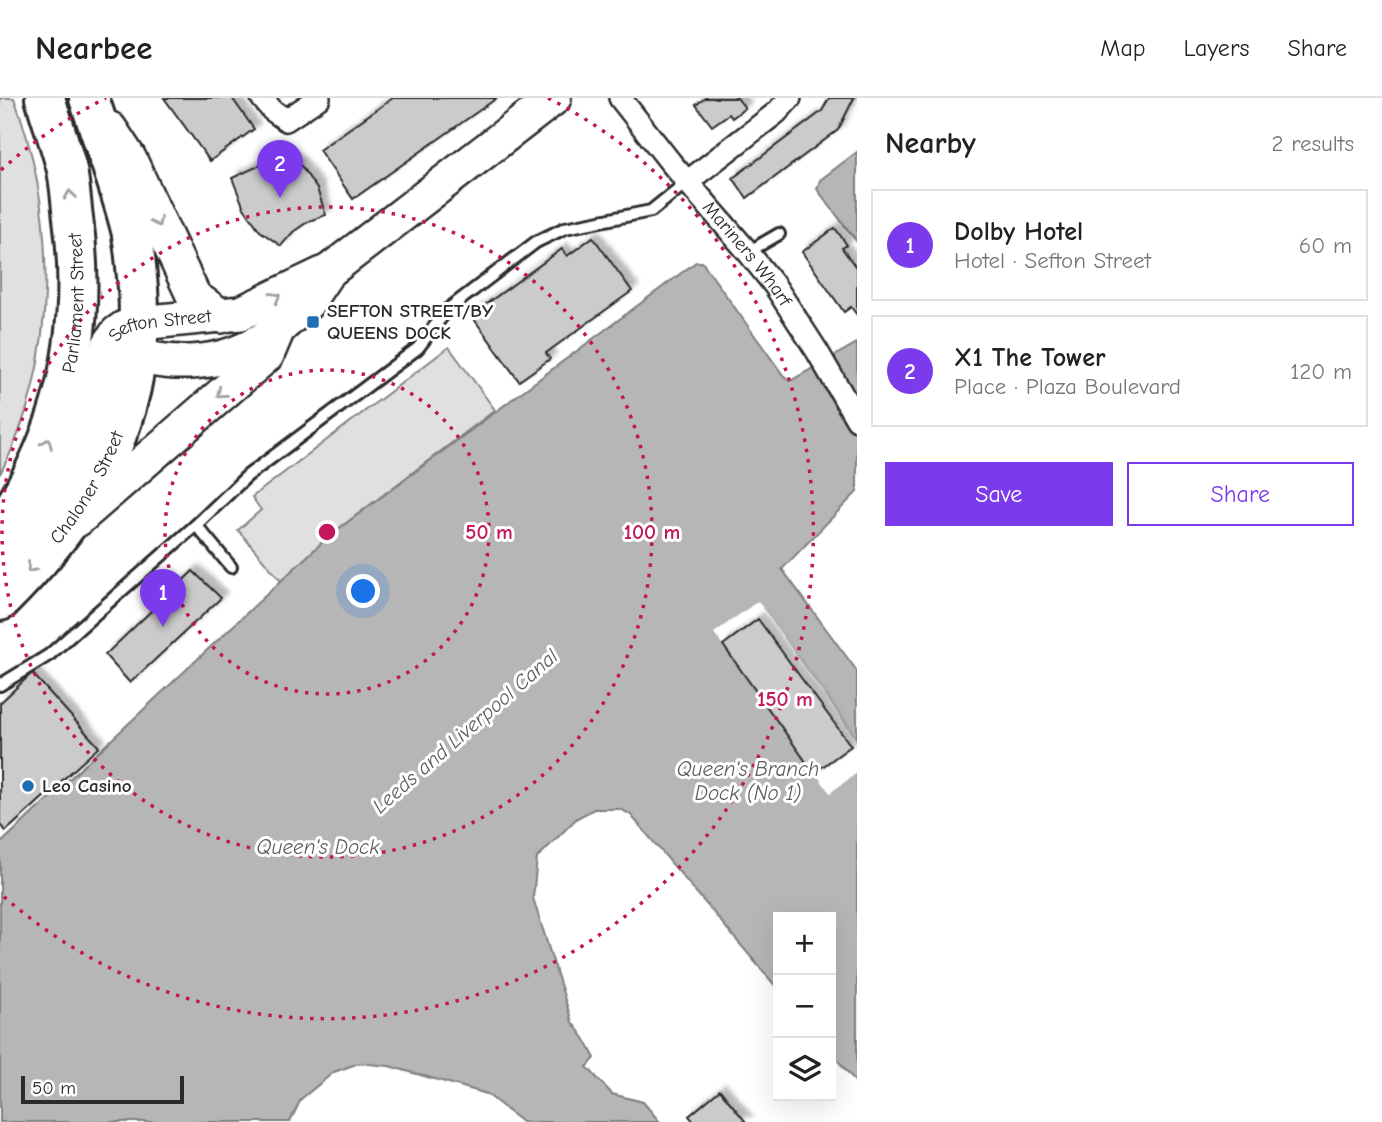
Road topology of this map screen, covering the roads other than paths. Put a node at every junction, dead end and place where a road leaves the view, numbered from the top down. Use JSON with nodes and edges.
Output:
{"nodes":[{"id":1,"x":45,"y":98,"type":"edge"},
{"id":2,"x":90,"y":98,"type":"edge"},
{"id":3,"x":262,"y":98,"type":"edge"},
{"id":4,"x":319,"y":98,"type":"edge"},
{"id":5,"x":554,"y":98,"type":"edge"},
{"id":6,"x":620,"y":98,"type":"edge"},
{"id":7,"x":790,"y":98,"type":"edge"},
{"id":8,"x":687,"y":182,"type":"junction"},
{"id":9,"x":779,"y":234,"type":"dead end"},
{"id":10,"x":748,"y":252,"type":"junction"},
{"id":11,"x":329,"y":271,"type":"junction"},
{"id":12,"x":78,"y":305,"type":"junction"},
{"id":13,"x":221,"y":316,"type":"junction"},
{"id":14,"x":278,"y":329,"type":"junction"},
{"id":15,"x":129,"y":341,"type":"junction"},
{"id":16,"x":857,"y":420,"type":"edge"},
{"id":17,"x":9,"y":516,"type":"edge"},
{"id":18,"x":195,"y":525,"type":"junction"},
{"id":19,"x":61,"y":534,"type":"junction"},
{"id":20,"x":0,"y":562,"type":"edge"},
{"id":21,"x":231,"y":567,"type":"dead end"},
{"id":22,"x":0,"y":601,"type":"edge"},
{"id":23,"x":0,"y":685,"type":"edge"}],
"edges":[{"from":12,"to":1,"type":"highway","name":"Parliament Street","one_way":true},
{"from":2,"to":13,"type":"main road","one_way":true},
{"from":2,"to":15,"type":"highway"},
{"from":3,"to":4,"type":"street"},
{"from":5,"to":11,"type":"main road","name":"Sefton Street"},
{"from":6,"to":8,"type":"street","name":"Mariners Wharf"},
{"from":7,"to":8,"type":"street"},
{"from":8,"to":10,"type":"street","name":"Mariners Wharf"},
{"from":8,"to":18,"type":"lane"},
{"from":9,"to":10,"type":"lane"},
{"from":10,"to":16,"type":"street","name":"Mariners Wharf"},
{"from":13,"to":11,"type":"main road","name":"Sefton Street","one_way":true},
{"from":11,"to":14,"type":"main road","name":"Sefton Street"},
{"from":12,"to":15,"type":"main road"},
{"from":17,"to":12,"type":"highway","name":"Parliament Street","one_way":true},
{"from":13,"to":15,"type":"main road","name":"Sefton Street"},
{"from":14,"to":15,"type":"main road"},
{"from":14,"to":19,"type":"main road","name":"Sefton Street","one_way":true},
{"from":15,"to":19,"type":"highway","name":"Chaloner Street"},
{"from":15,"to":20,"type":"main road","name":"Sefton Street"},
{"from":18,"to":21,"type":"lane"},
{"from":18,"to":23,"type":"lane"},
{"from":19,"to":22,"type":"highway","name":"Chaloner Street","one_way":true}]}
